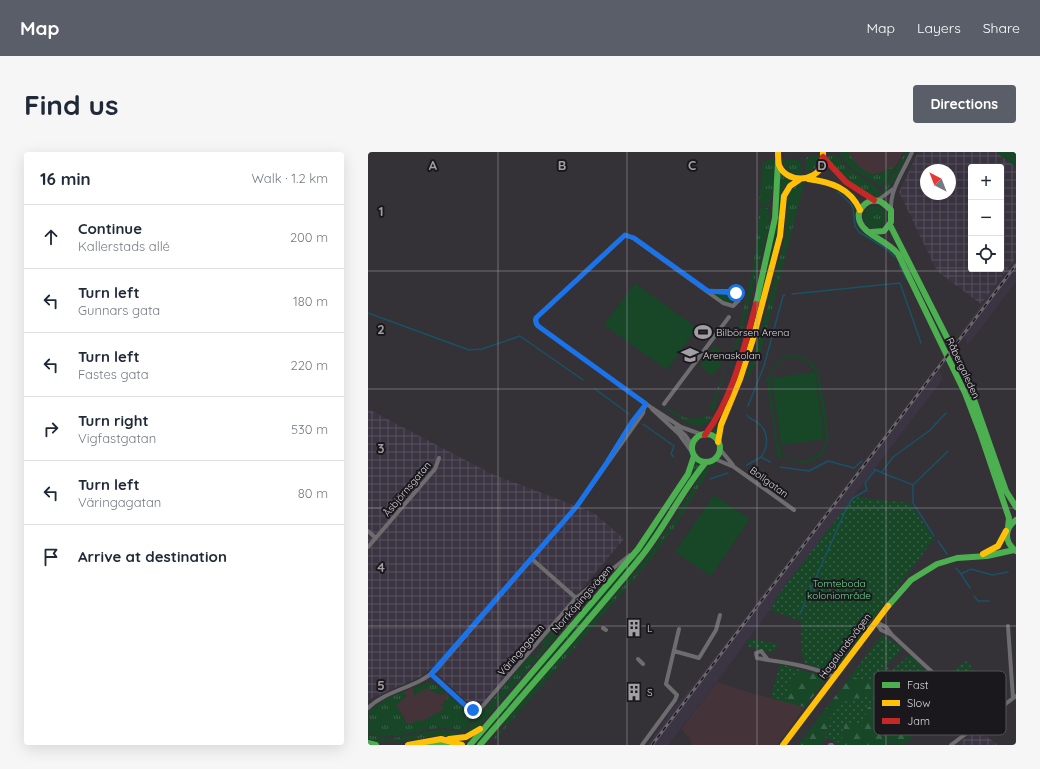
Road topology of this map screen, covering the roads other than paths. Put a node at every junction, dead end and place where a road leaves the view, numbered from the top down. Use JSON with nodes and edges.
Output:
{"nodes":[{"id":1,"x":777,"y":152,"type":"edge"},
{"id":2,"x":912,"y":152,"type":"edge"},
{"id":3,"x":823,"y":155,"type":"edge"},
{"id":4,"x":778,"y":160,"type":"junction"},
{"id":5,"x":802,"y":179,"type":"junction"},
{"id":6,"x":894,"y":187,"type":"junction"},
{"id":7,"x":876,"y":200,"type":"junction"},
{"id":8,"x":860,"y":210,"type":"junction"},
{"id":9,"x":891,"y":210,"type":"junction"},
{"id":10,"x":890,"y":225,"type":"junction"},
{"id":11,"x":871,"y":232,"type":"junction"},
{"id":12,"x":708,"y":291,"type":"junction"},
{"id":13,"x":729,"y":317,"type":"dead end"},
{"id":14,"x":664,"y":404,"type":"dead end"},
{"id":15,"x":645,"y":406,"type":"junction"},
{"id":16,"x":652,"y":408,"type":"junction"},
{"id":17,"x":664,"y":419,"type":"junction"},
{"id":18,"x":704,"y":435,"type":"junction"},
{"id":19,"x":719,"y":445,"type":"junction"},
{"id":20,"x":693,"y":451,"type":"junction"},
{"id":21,"x":438,"y":458,"type":"dead end"},
{"id":22,"x":715,"y":458,"type":"junction"},
{"id":23,"x":706,"y":462,"type":"junction"},
{"id":24,"x":734,"y":467,"type":"junction"},
{"id":25,"x":1016,"y":507,"type":"edge"},
{"id":26,"x":794,"y":510,"type":"dead end"},
{"id":27,"x":1016,"y":520,"type":"edge"},
{"id":28,"x":1007,"y":529,"type":"junction"},
{"id":29,"x":368,"y":531,"type":"edge"},
{"id":30,"x":376,"y":538,"type":"junction"},
{"id":31,"x":368,"y":547,"type":"edge"},
{"id":32,"x":638,"y":549,"type":"junction"},
{"id":33,"x":1015,"y":550,"type":"edge"},
{"id":34,"x":977,"y":556,"type":"junction"},
{"id":35,"x":532,"y":559,"type":"junction"},
{"id":36,"x":576,"y":598,"type":"junction"},
{"id":37,"x":720,"y":615,"type":"dead end"},
{"id":38,"x":876,"y":622,"type":"junction"},
{"id":39,"x":1008,"y":626,"type":"dead end"},
{"id":40,"x":679,"y":630,"type":"dead end"},
{"id":41,"x":674,"y":651,"type":"junction"},
{"id":42,"x":638,"y":659,"type":"dead end"},
{"id":43,"x":768,"y":660,"type":"dead end"},
{"id":44,"x":643,"y":664,"type":"dead end"},
{"id":45,"x":931,"y":671,"type":"edge"},
{"id":46,"x":431,"y":674,"type":"junction"},
{"id":47,"x":834,"y":677,"type":"junction"},
{"id":48,"x":1014,"y":697,"type":"edge"},
{"id":49,"x":1006,"y":703,"type":"edge"},
{"id":50,"x":368,"y":708,"type":"edge"},
{"id":51,"x":484,"y":726,"type":"junction"},
{"id":52,"x":964,"y":735,"type":"edge"},
{"id":53,"x":368,"y":743,"type":"edge"},
{"id":54,"x":446,"y":743,"type":"edge"},
{"id":55,"x":376,"y":745,"type":"edge"},
{"id":56,"x":408,"y":745,"type":"edge"},
{"id":57,"x":462,"y":745,"type":"edge"},
{"id":58,"x":470,"y":745,"type":"edge"},
{"id":59,"x":480,"y":745,"type":"edge"},
{"id":60,"x":642,"y":745,"type":"edge"},
{"id":61,"x":783,"y":745,"type":"edge"},
{"id":62,"x":951,"y":745,"type":"edge"}],
"edges":[{"from":1,"to":4,"type":"main road"},
{"from":2,"to":6,"type":"street"},
{"from":3,"to":5,"type":"main road"},
{"from":3,"to":7,"type":"main road"},
{"from":4,"to":5,"type":"main road"},
{"from":4,"to":18,"type":"main road"},
{"from":5,"to":8,"type":"main road"},
{"from":5,"to":19,"type":"main road"},
{"from":6,"to":7,"type":"street"},
{"from":6,"to":9,"type":"street"},
{"from":7,"to":8,"type":"main road"},
{"from":7,"to":9,"type":"main road"},
{"from":8,"to":11,"type":"main road"},
{"from":9,"to":10,"type":"main road"},
{"from":10,"to":11,"type":"main road"},
{"from":10,"to":25,"type":"main road","name":"Råbergaleden"},
{"from":11,"to":28,"type":"main road","name":"Råbergaleden"},
{"from":12,"to":12,"type":"street"},
{"from":12,"to":15,"type":"street"},
{"from":13,"to":14,"type":"street"},
{"from":15,"to":16,"type":"street"},
{"from":15,"to":35,"type":"street"},
{"from":16,"to":17,"type":"street"},
{"from":16,"to":18,"type":"street"},
{"from":17,"to":20,"type":"street"},
{"from":17,"to":20,"type":"street"},
{"from":18,"to":19,"type":"main road"},
{"from":18,"to":20,"type":"main road"},
{"from":19,"to":22,"type":"main road"},
{"from":19,"to":24,"type":"street","name":"Bollgatan"},
{"from":20,"to":23,"type":"main road"},
{"from":20,"to":32,"type":"main road","name":"Norrköpingsvägen"},
{"from":21,"to":30,"type":"street","name":"Åsbjörnsgatan"},
{"from":22,"to":23,"type":"main road"},
{"from":22,"to":24,"type":"street","name":"Bollgatan"},
{"from":23,"to":59,"type":"main road","name":"Norrköpingsvägen"},
{"from":24,"to":26,"type":"street","name":"Bollgatan"},
{"from":27,"to":28,"type":"main road","name":"Hagalundsvägen"},
{"from":28,"to":33,"type":"main road","name":"Råbergaleden"},
{"from":28,"to":34,"type":"main road","name":"Hagalundsvägen"},
{"from":29,"to":30,"type":"street"},
{"from":30,"to":31,"type":"street","name":"Åsbjörnsgatan"},
{"from":32,"to":36,"type":"street","name":"Väringagatan"},
{"from":32,"to":51,"type":"main road","name":"Norrköpingsvägen"},
{"from":33,"to":34,"type":"main road","name":"Hagalundsvägen"},
{"from":34,"to":38,"type":"main road","name":"Hagalundsvägen"},
{"from":35,"to":36,"type":"street"},
{"from":35,"to":46,"type":"street"},
{"from":36,"to":46,"type":"street","name":"Väringagatan"},
{"from":37,"to":41,"type":"street"},
{"from":38,"to":45,"type":"street"},
{"from":38,"to":47,"type":"main road","name":"Hagalundsvägen"},
{"from":39,"to":48,"type":"street"},
{"from":40,"to":41,"type":"street"},
{"from":41,"to":60,"type":"street"},
{"from":42,"to":44,"type":"street"},
{"from":43,"to":47,"type":"street"},
{"from":46,"to":50,"type":"street"},
{"from":47,"to":61,"type":"main road","name":"Hagalundsvägen"},
{"from":48,"to":49,"type":"street"},
{"from":51,"to":54,"type":"main road"},
{"from":51,"to":58,"type":"main road","name":"Norrköpingsvägen"},
{"from":52,"to":62,"type":"street"},
{"from":53,"to":55,"type":"main road"},
{"from":54,"to":56,"type":"main road"},
{"from":54,"to":57,"type":"main road"}]}
